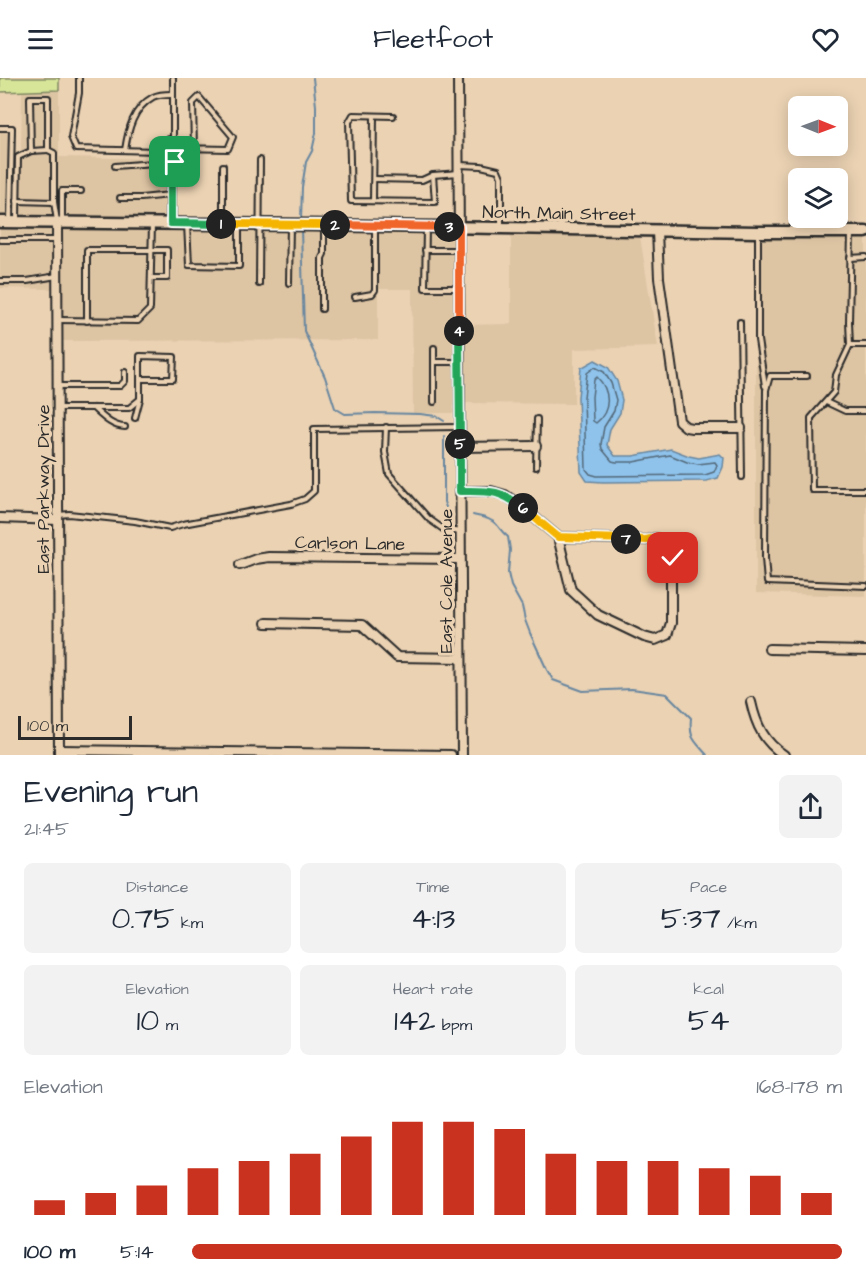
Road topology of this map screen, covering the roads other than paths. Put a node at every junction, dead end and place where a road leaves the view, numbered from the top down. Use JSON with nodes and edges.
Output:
{"nodes":[{"id":1,"x":79,"y":78,"type":"edge"},
{"id":2,"x":173,"y":78,"type":"edge"},
{"id":3,"x":458,"y":78,"type":"edge"},
{"id":4,"x":172,"y":94,"type":"junction"},
{"id":5,"x":374,"y":116,"type":"junction"},
{"id":6,"x":393,"y":116,"type":"dead end"},
{"id":7,"x":0,"y":128,"type":"edge"},
{"id":8,"x":173,"y":141,"type":"junction"},
{"id":9,"x":181,"y":148,"type":"junction"},
{"id":10,"x":194,"y":148,"type":"junction"},
{"id":11,"x":48,"y":150,"type":"junction"},
{"id":12,"x":125,"y":150,"type":"junction"},
{"id":13,"x":31,"y":151,"type":"junction"},
{"id":14,"x":160,"y":155,"type":"junction"},
{"id":15,"x":260,"y":160,"type":"dead end"},
{"id":16,"x":171,"y":163,"type":"junction"},
{"id":17,"x":115,"y":166,"type":"dead end"},
{"id":18,"x":223,"y":166,"type":"dead end"},
{"id":19,"x":458,"y":169,"type":"junction"},
{"id":20,"x":433,"y":175,"type":"junction"},
{"id":21,"x":374,"y":179,"type":"junction"},
{"id":22,"x":81,"y":191,"type":"dead end"},
{"id":23,"x":171,"y":195,"type":"junction"},
{"id":24,"x":120,"y":198,"type":"dead end"},
{"id":25,"x":17,"y":201,"type":"junction"},
{"id":26,"x":373,"y":201,"type":"junction"},
{"id":27,"x":54,"y":202,"type":"junction"},
{"id":28,"x":9,"y":222,"type":"edge"},
{"id":29,"x":59,"y":222,"type":"junction"},
{"id":30,"x":152,"y":223,"type":"junction"},
{"id":31,"x":171,"y":223,"type":"junction"},
{"id":32,"x":187,"y":224,"type":"junction"},
{"id":33,"x":223,"y":224,"type":"junction"},
{"id":34,"x":240,"y":224,"type":"junction"},
{"id":35,"x":259,"y":224,"type":"junction"},
{"id":36,"x":291,"y":225,"type":"junction"},
{"id":37,"x":324,"y":225,"type":"junction"},
{"id":38,"x":375,"y":226,"type":"junction"},
{"id":39,"x":426,"y":227,"type":"junction"},
{"id":40,"x":459,"y":227,"type":"junction"},
{"id":41,"x":501,"y":228,"type":"junction"},
{"id":42,"x":657,"y":231,"type":"junction"},
{"id":43,"x":758,"y":232,"type":"junction"},
{"id":44,"x":851,"y":232,"type":"junction"},
{"id":45,"x":866,"y":232,"type":"edge"},
{"id":46,"x":0,"y":240,"type":"edge"},
{"id":47,"x":57,"y":240,"type":"junction"},
{"id":48,"x":151,"y":250,"type":"junction"},
{"id":49,"x":425,"y":250,"type":"junction"},
{"id":50,"x":459,"y":250,"type":"junction"},
{"id":51,"x":850,"y":258,"type":"junction"},
{"id":52,"x":866,"y":258,"type":"edge"},
{"id":53,"x":57,"y":276,"type":"junction"},
{"id":54,"x":151,"y":278,"type":"junction"},
{"id":55,"x":0,"y":281,"type":"edge"},
{"id":56,"x":289,"y":283,"type":"dead end"},
{"id":57,"x":259,"y":284,"type":"dead end"},
{"id":58,"x":459,"y":288,"type":"junction"},
{"id":59,"x":355,"y":297,"type":"dead end"},
{"id":60,"x":322,"y":309,"type":"dead end"},
{"id":61,"x":57,"y":321,"type":"junction"},
{"id":62,"x":87,"y":321,"type":"junction"},
{"id":63,"x":740,"y":322,"type":"dead end"},
{"id":64,"x":850,"y":345,"type":"junction"},
{"id":65,"x":866,"y":345,"type":"edge"},
{"id":66,"x":434,"y":348,"type":"dead end"},
{"id":67,"x":434,"y":362,"type":"junction"},
{"id":68,"x":460,"y":362,"type":"junction"},
{"id":69,"x":125,"y":372,"type":"dead end"},
{"id":70,"x":807,"y":376,"type":"dead end"},
{"id":71,"x":140,"y":379,"type":"junction"},
{"id":72,"x":58,"y":386,"type":"junction"},
{"id":73,"x":765,"y":390,"type":"junction"},
{"id":74,"x":140,"y":399,"type":"junction"},
{"id":75,"x":435,"y":402,"type":"dead end"},
{"id":76,"x":826,"y":402,"type":"junction"},
{"id":77,"x":58,"y":408,"type":"junction"},
{"id":78,"x":92,"y":408,"type":"junction"},
{"id":79,"x":866,"y":411,"type":"edge"},
{"id":80,"x":135,"y":418,"type":"dead end"},
{"id":81,"x":537,"y":419,"type":"dead end"},
{"id":82,"x":125,"y":427,"type":"dead end"},
{"id":83,"x":386,"y":427,"type":"junction"},
{"id":84,"x":460,"y":427,"type":"junction"},
{"id":85,"x":741,"y":428,"type":"junction"},
{"id":86,"x":537,"y":446,"type":"junction"},
{"id":87,"x":460,"y":447,"type":"junction"},
{"id":88,"x":536,"y":467,"type":"dead end"},
{"id":89,"x":742,"y":477,"type":"dead end"},
{"id":90,"x":866,"y":490,"type":"edge"},
{"id":91,"x":460,"y":491,"type":"junction"},
{"id":92,"x":58,"y":517,"type":"junction"},
{"id":93,"x":0,"y":518,"type":"edge"},
{"id":94,"x":460,"y":532,"type":"junction"},
{"id":95,"x":558,"y":537,"type":"junction"},
{"id":96,"x":460,"y":559,"type":"junction"},
{"id":97,"x":240,"y":565,"type":"dead end"},
{"id":98,"x":866,"y":586,"type":"edge"},
{"id":99,"x":266,"y":623,"type":"dead end"},
{"id":100,"x":769,"y":649,"type":"dead end"},
{"id":101,"x":866,"y":651,"type":"edge"},
{"id":102,"x":461,"y":658,"type":"junction"},
{"id":103,"x":751,"y":702,"type":"dead end"},
{"id":104,"x":59,"y":752,"type":"edge"},
{"id":105,"x":183,"y":753,"type":"edge"},
{"id":106,"x":298,"y":754,"type":"edge"},
{"id":107,"x":416,"y":755,"type":"edge"},
{"id":108,"x":451,"y":755,"type":"edge"},
{"id":109,"x":462,"y":755,"type":"edge"},
{"id":110,"x":784,"y":755,"type":"edge"}],
"edges":[{"from":1,"to":12,"type":"lane"},
{"from":2,"to":4,"type":"lane"},
{"from":3,"to":19,"type":"street","name":"East Cole Avenue"},
{"from":4,"to":8,"type":"lane"},
{"from":4,"to":12,"type":"lane"},
{"from":5,"to":6,"type":"lane"},
{"from":5,"to":21,"type":"lane"},
{"from":5,"to":26,"type":"lane"},
{"from":7,"to":28,"type":"lane"},
{"from":8,"to":9,"type":"street"},
{"from":8,"to":14,"type":"street"},
{"from":9,"to":10,"type":"lane"},
{"from":9,"to":16,"type":"street"},
{"from":10,"to":10,"type":"lane"},
{"from":11,"to":13,"type":"lane"},
{"from":11,"to":13,"type":"lane"},
{"from":11,"to":27,"type":"lane"},
{"from":12,"to":14,"type":"lane"},
{"from":13,"to":25,"type":"lane"},
{"from":14,"to":16,"type":"street"},
{"from":14,"to":17,"type":"lane"},
{"from":15,"to":35,"type":"lane"},
{"from":16,"to":23,"type":"street"},
{"from":18,"to":33,"type":"lane"},
{"from":19,"to":20,"type":"lane"},
{"from":19,"to":40,"type":"street","name":"East Cole Avenue"},
{"from":19,"to":41,"type":"lane"},
{"from":20,"to":21,"type":"lane"},
{"from":20,"to":26,"type":"lane"},
{"from":21,"to":26,"type":"lane"},
{"from":22,"to":29,"type":"lane"},
{"from":23,"to":24,"type":"lane"},
{"from":23,"to":31,"type":"street"},
{"from":25,"to":27,"type":"lane"},
{"from":25,"to":28,"type":"lane"},
{"from":27,"to":29,"type":"lane"},
{"from":28,"to":29,"type":"street","name":"North Main Street"},
{"from":29,"to":30,"type":"street","name":"North Main Street"},
{"from":29,"to":47,"type":"street","name":"East Parkway Drive"},
{"from":30,"to":31,"type":"street","name":"North Main Street"},
{"from":30,"to":48,"type":"lane"},
{"from":31,"to":32,"type":"street","name":"North Main Street"},
{"from":32,"to":33,"type":"street","name":"North Main Street"},
{"from":32,"to":34,"type":"lane"},
{"from":33,"to":34,"type":"street","name":"North Main Street"},
{"from":34,"to":35,"type":"street","name":"North Main Street"},
{"from":35,"to":36,"type":"street","name":"North Main Street"},
{"from":35,"to":57,"type":"lane"},
{"from":36,"to":37,"type":"street","name":"North Main Street"},
{"from":36,"to":56,"type":"lane"},
{"from":37,"to":38,"type":"street","name":"North Main Street"},
{"from":37,"to":60,"type":"lane"},
{"from":38,"to":39,"type":"street","name":"North Main Street"},
{"from":38,"to":59,"type":"lane"},
{"from":39,"to":40,"type":"street","name":"North Main Street"},
{"from":39,"to":49,"type":"lane"},
{"from":40,"to":41,"type":"street","name":"North Main Street"},
{"from":40,"to":50,"type":"street","name":"East Cole Avenue"},
{"from":41,"to":42,"type":"street","name":"North Main Street"},
{"from":42,"to":43,"type":"street","name":"North Main Street"},
{"from":42,"to":85,"type":"street"},
{"from":43,"to":44,"type":"street","name":"North Main Street"},
{"from":43,"to":73,"type":"lane"},
{"from":44,"to":45,"type":"street","name":"North Main Street"},
{"from":44,"to":51,"type":"lane"},
{"from":46,"to":47,"type":"lane"},
{"from":47,"to":53,"type":"street","name":"East Parkway Drive"},
{"from":48,"to":54,"type":"lane"},
{"from":48,"to":54,"type":"lane"},
{"from":48,"to":62,"type":"lane"},
{"from":49,"to":50,"type":"lane"},
{"from":49,"to":58,"type":"lane"},
{"from":50,"to":58,"type":"street","name":"East Cole Avenue"},
{"from":51,"to":52,"type":"lane"},
{"from":51,"to":64,"type":"lane"},
{"from":53,"to":55,"type":"lane"},
{"from":53,"to":61,"type":"street","name":"East Parkway Drive"},
{"from":54,"to":62,"type":"lane"},
{"from":58,"to":68,"type":"street","name":"East Cole Avenue"},
{"from":61,"to":62,"type":"lane"},
{"from":61,"to":72,"type":"street","name":"East Parkway Drive"},
{"from":63,"to":85,"type":"lane"},
{"from":64,"to":65,"type":"lane"},
{"from":64,"to":76,"type":"lane"},
{"from":66,"to":67,"type":"lane"},
{"from":67,"to":68,"type":"lane"},
{"from":67,"to":75,"type":"lane"},
{"from":68,"to":84,"type":"street","name":"East Cole Avenue"},
{"from":69,"to":72,"type":"lane"},
{"from":70,"to":73,"type":"lane"},
{"from":71,"to":71,"type":"lane"},
{"from":71,"to":74,"type":"lane"},
{"from":72,"to":77,"type":"street","name":"East Parkway Drive"},
{"from":73,"to":98,"type":"lane"},
{"from":74,"to":78,"type":"lane"},
{"from":74,"to":80,"type":"lane"},
{"from":76,"to":79,"type":"lane"},
{"from":76,"to":90,"type":"lane"},
{"from":77,"to":78,"type":"lane"},
{"from":77,"to":92,"type":"street","name":"East Parkway Drive"},
{"from":78,"to":82,"type":"lane"},
{"from":81,"to":86,"type":"lane"},
{"from":83,"to":84,"type":"lane"},
{"from":83,"to":92,"type":"lane"},
{"from":83,"to":94,"type":"lane"},
{"from":84,"to":87,"type":"street","name":"East Cole Avenue"},
{"from":85,"to":89,"type":"lane"},
{"from":86,"to":87,"type":"street"},
{"from":86,"to":88,"type":"lane"},
{"from":87,"to":91,"type":"street","name":"East Cole Avenue"},
{"from":91,"to":94,"type":"street","name":"East Cole Avenue"},
{"from":91,"to":95,"type":"street"},
{"from":92,"to":93,"type":"street"},
{"from":92,"to":104,"type":"street","name":"East Parkway Drive"},
{"from":94,"to":96,"type":"street","name":"East Cole Avenue"},
{"from":95,"to":95,"type":"street"},
{"from":96,"to":97,"type":"street","name":"Carlson Lane"},
{"from":96,"to":102,"type":"street","name":"East Cole Avenue"},
{"from":99,"to":102,"type":"street"},
{"from":100,"to":101,"type":"street"},
{"from":102,"to":109,"type":"street","name":"East Cole Avenue"},
{"from":103,"to":110,"type":"street"},
{"from":104,"to":105,"type":"street"},
{"from":105,"to":106,"type":"street"},
{"from":106,"to":107,"type":"street"},
{"from":107,"to":108,"type":"street"}]}
